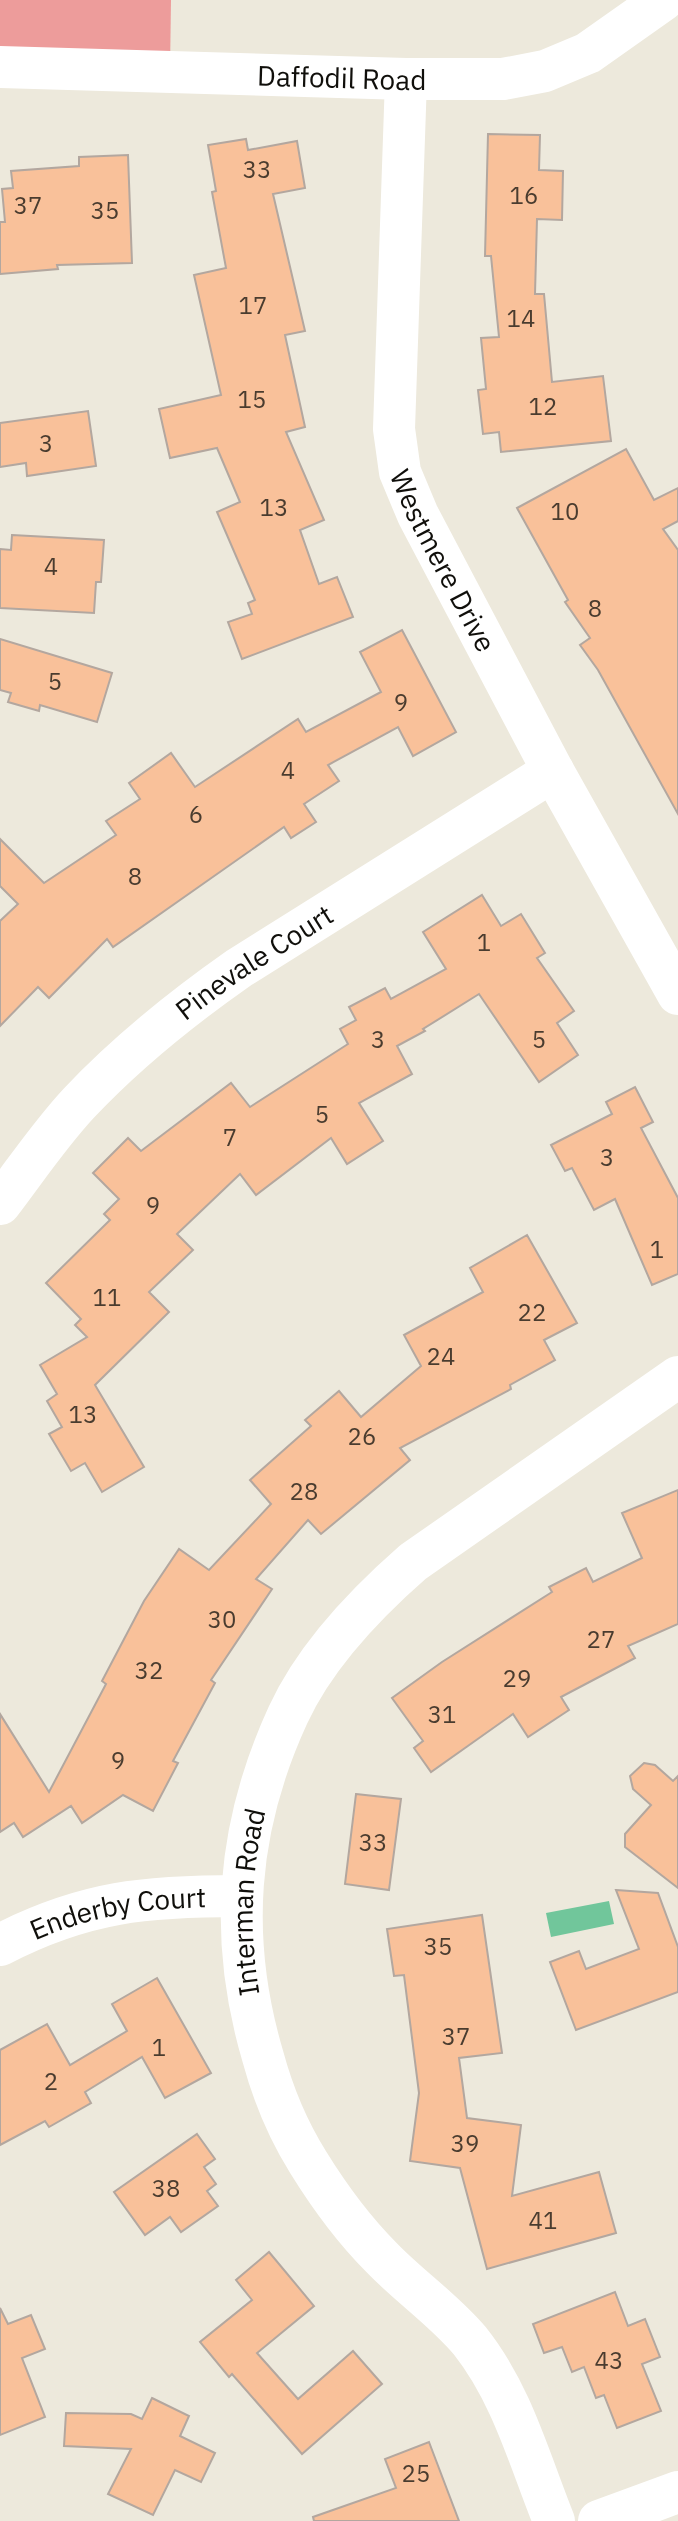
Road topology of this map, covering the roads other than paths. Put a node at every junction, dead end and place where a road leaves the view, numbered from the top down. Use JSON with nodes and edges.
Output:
{"nodes":[{"id":1,"x":663,"y":0,"type":"edge"},
{"id":2,"x":0,"y":67,"type":"edge"},
{"id":3,"x":406,"y":79,"type":"junction"},
{"id":4,"x":553,"y":771,"type":"junction"},
{"id":5,"x":678,"y":994,"type":"edge"},
{"id":6,"x":0,"y":1204,"type":"edge"},
{"id":7,"x":678,"y":1377,"type":"edge"},
{"id":8,"x":241,"y":1896,"type":"junction"},
{"id":9,"x":0,"y":1945,"type":"edge"},
{"id":10,"x":678,"y":2492,"type":"edge"},
{"id":11,"x":554,"y":2521,"type":"edge"},
{"id":12,"x":599,"y":2521,"type":"edge"}],
"edges":[{"from":1,"to":3,"type":"street","name":"Daffodil Road"},
{"from":2,"to":3,"type":"street","name":"Daffodil Road"},
{"from":3,"to":4,"type":"street","name":"Westmere Drive"},
{"from":4,"to":5,"type":"street","name":"Westmere Drive"},
{"from":4,"to":6,"type":"street","name":"Pinevale Court"},
{"from":7,"to":8,"type":"street","name":"Interman Road"},
{"from":8,"to":9,"type":"street","name":"Enderby Court"},
{"from":8,"to":11,"type":"street","name":"Interman Road"},
{"from":10,"to":12,"type":"street"}]}
